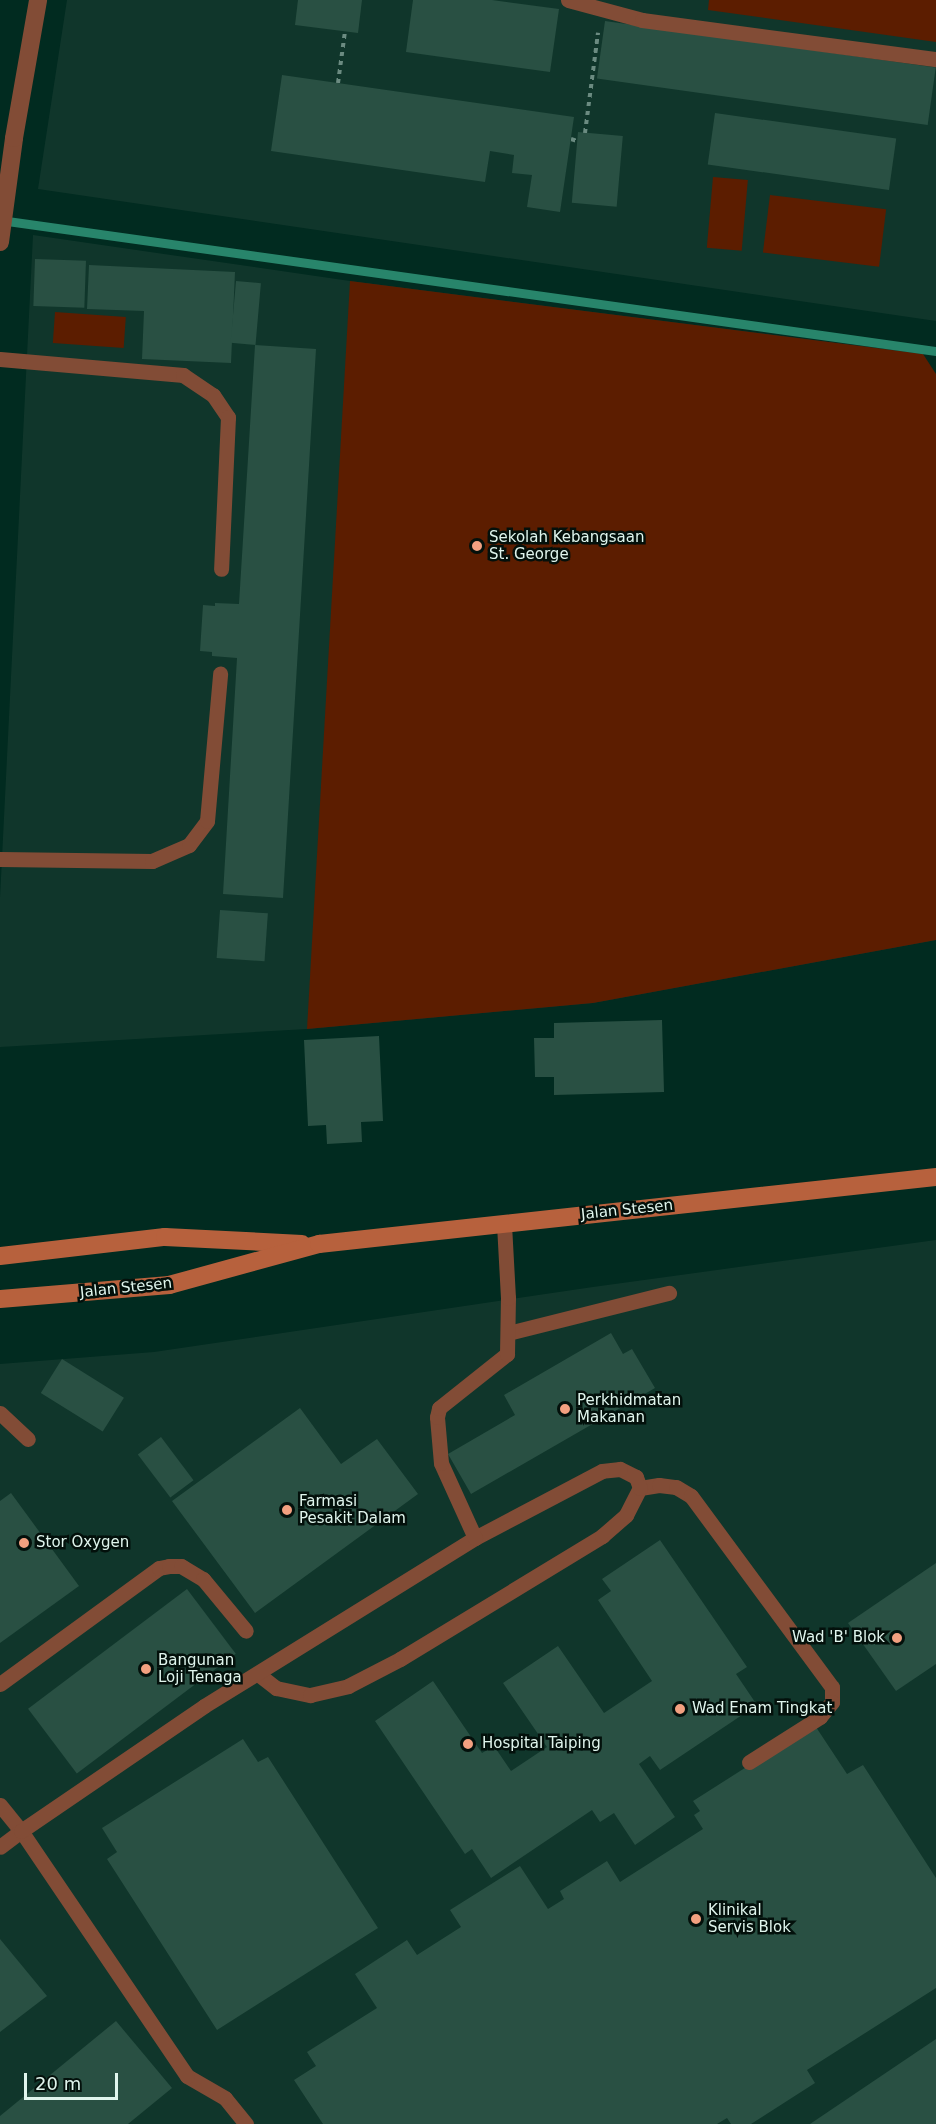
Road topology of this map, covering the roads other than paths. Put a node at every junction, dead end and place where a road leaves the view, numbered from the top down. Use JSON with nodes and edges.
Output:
{"nodes":[{"id":1,"x":38,"y":0,"type":"edge"},
{"id":2,"x":568,"y":0,"type":"edge"},
{"id":3,"x":936,"y":59,"type":"edge"},
{"id":4,"x":0,"y":242,"type":"edge"},
{"id":5,"x":0,"y":359,"type":"edge"},
{"id":6,"x":221,"y":569,"type":"dead end"},
{"id":7,"x":220,"y":674,"type":"dead end"},
{"id":8,"x":0,"y":859,"type":"edge"},
{"id":9,"x":936,"y":1176,"type":"edge"},
{"id":10,"x":504,"y":1224,"type":"junction"},
{"id":11,"x":319,"y":1244,"type":"junction"},
{"id":12,"x":0,"y":1256,"type":"edge"},
{"id":13,"x":669,"y":1293,"type":"dead end"},
{"id":14,"x":0,"y":1299,"type":"edge"},
{"id":15,"x":508,"y":1333,"type":"junction"},
{"id":16,"x":0,"y":1413,"type":"edge"},
{"id":17,"x":28,"y":1439,"type":"dead end"},
{"id":18,"x":640,"y":1488,"type":"junction"},
{"id":19,"x":475,"y":1538,"type":"junction"},
{"id":20,"x":246,"y":1631,"type":"dead end"},
{"id":21,"x":258,"y":1674,"type":"junction"},
{"id":22,"x":0,"y":1684,"type":"edge"},
{"id":23,"x":749,"y":1762,"type":"dead end"},
{"id":24,"x":0,"y":1805,"type":"edge"},
{"id":25,"x":21,"y":1830,"type":"junction"},
{"id":26,"x":0,"y":1847,"type":"edge"},
{"id":27,"x":246,"y":2124,"type":"edge"}],
"edges":[{"from":1,"to":4,"type":"street"},
{"from":2,"to":3,"type":"lane"},
{"from":5,"to":6,"type":"lane"},
{"from":7,"to":8,"type":"lane"},
{"from":9,"to":10,"type":"main road","name":"Jalan Stesen"},
{"from":10,"to":11,"type":"main road","name":"Jalan Stesen"},
{"from":10,"to":15,"type":"lane"},
{"from":11,"to":12,"type":"main road","name":"Jalan Stesen"},
{"from":11,"to":14,"type":"main road","name":"Jalan Stesen"},
{"from":13,"to":15,"type":"lane"},
{"from":15,"to":19,"type":"lane"},
{"from":16,"to":17,"type":"lane"},
{"from":18,"to":19,"type":"lane"},
{"from":18,"to":21,"type":"lane"},
{"from":18,"to":23,"type":"lane"},
{"from":19,"to":21,"type":"lane"},
{"from":20,"to":22,"type":"lane"},
{"from":21,"to":25,"type":"lane"},
{"from":24,"to":25,"type":"lane"},
{"from":25,"to":26,"type":"lane"},
{"from":25,"to":27,"type":"lane"}]}
